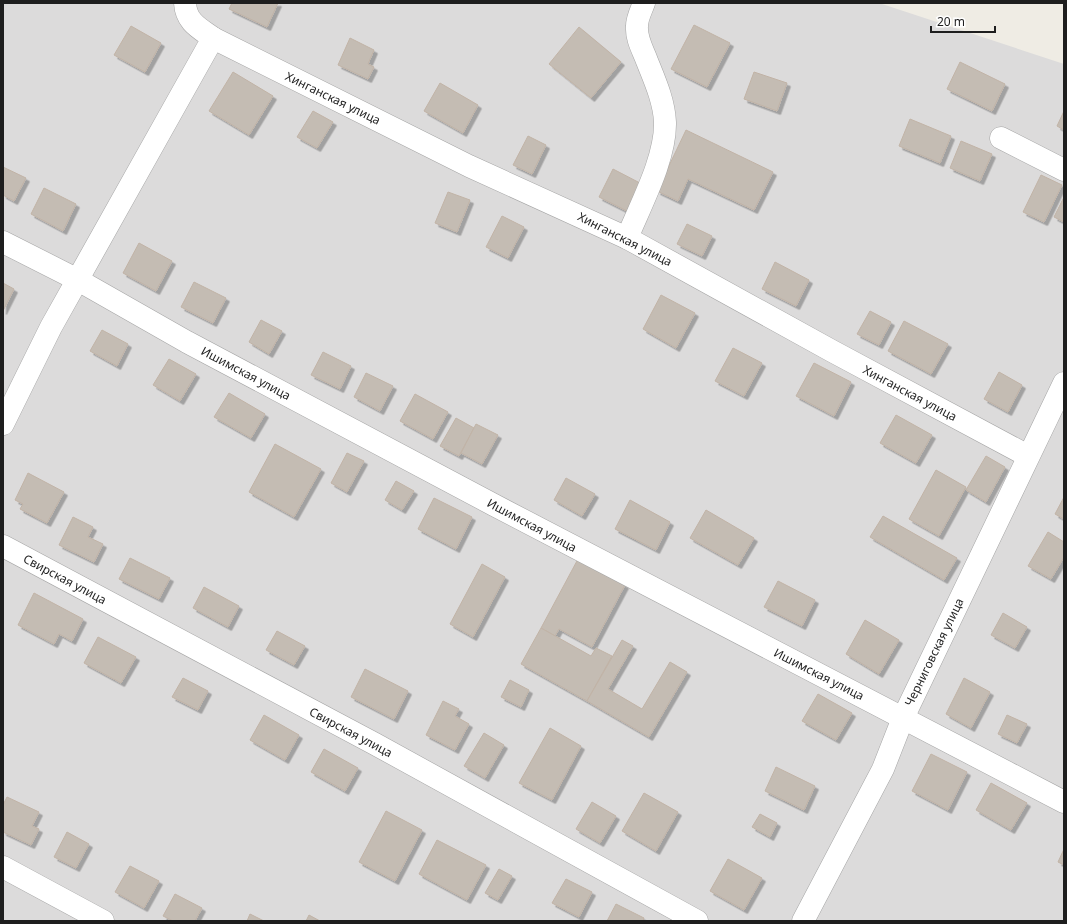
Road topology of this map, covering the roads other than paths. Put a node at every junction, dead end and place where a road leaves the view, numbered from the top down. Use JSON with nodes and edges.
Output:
{"nodes":[{"id":1,"x":185,"y":3,"type":"edge"},
{"id":2,"x":644,"y":3,"type":"edge"},
{"id":3,"x":213,"y":38,"type":"junction"},
{"id":4,"x":1001,"y":138,"type":"dead end"},
{"id":5,"x":1064,"y":170,"type":"edge"},
{"id":6,"x":627,"y":238,"type":"junction"},
{"id":7,"x":3,"y":242,"type":"edge"},
{"id":8,"x":78,"y":280,"type":"junction"},
{"id":9,"x":1064,"y":383,"type":"edge"},
{"id":10,"x":3,"y":424,"type":"edge"},
{"id":11,"x":1028,"y":456,"type":"junction"},
{"id":12,"x":3,"y":546,"type":"edge"},
{"id":13,"x":903,"y":718,"type":"junction"},
{"id":14,"x":1064,"y":802,"type":"edge"},
{"id":15,"x":3,"y":867,"type":"edge"},
{"id":16,"x":103,"y":921,"type":"edge"},
{"id":17,"x":697,"y":921,"type":"edge"},
{"id":18,"x":803,"y":921,"type":"edge"}],
"edges":[{"from":1,"to":3,"type":"street","name":"Хинганская улица"},
{"from":2,"to":6,"type":"street"},
{"from":3,"to":6,"type":"street","name":"Хинганская улица"},
{"from":3,"to":8,"type":"street"},
{"from":4,"to":5,"type":"street"},
{"from":6,"to":11,"type":"street","name":"Хинганская улица"},
{"from":7,"to":8,"type":"street","name":"Ишимская улица"},
{"from":8,"to":10,"type":"street"},
{"from":8,"to":13,"type":"street","name":"Ишимская улица"},
{"from":9,"to":11,"type":"street","name":"Черниговская улица"},
{"from":11,"to":13,"type":"street","name":"Черниговская улица"},
{"from":12,"to":17,"type":"street","name":"Свирская улица"},
{"from":13,"to":14,"type":"street","name":"Ишимская улица"},
{"from":13,"to":18,"type":"street","name":"Черниговская улица"},
{"from":15,"to":16,"type":"street"}]}
